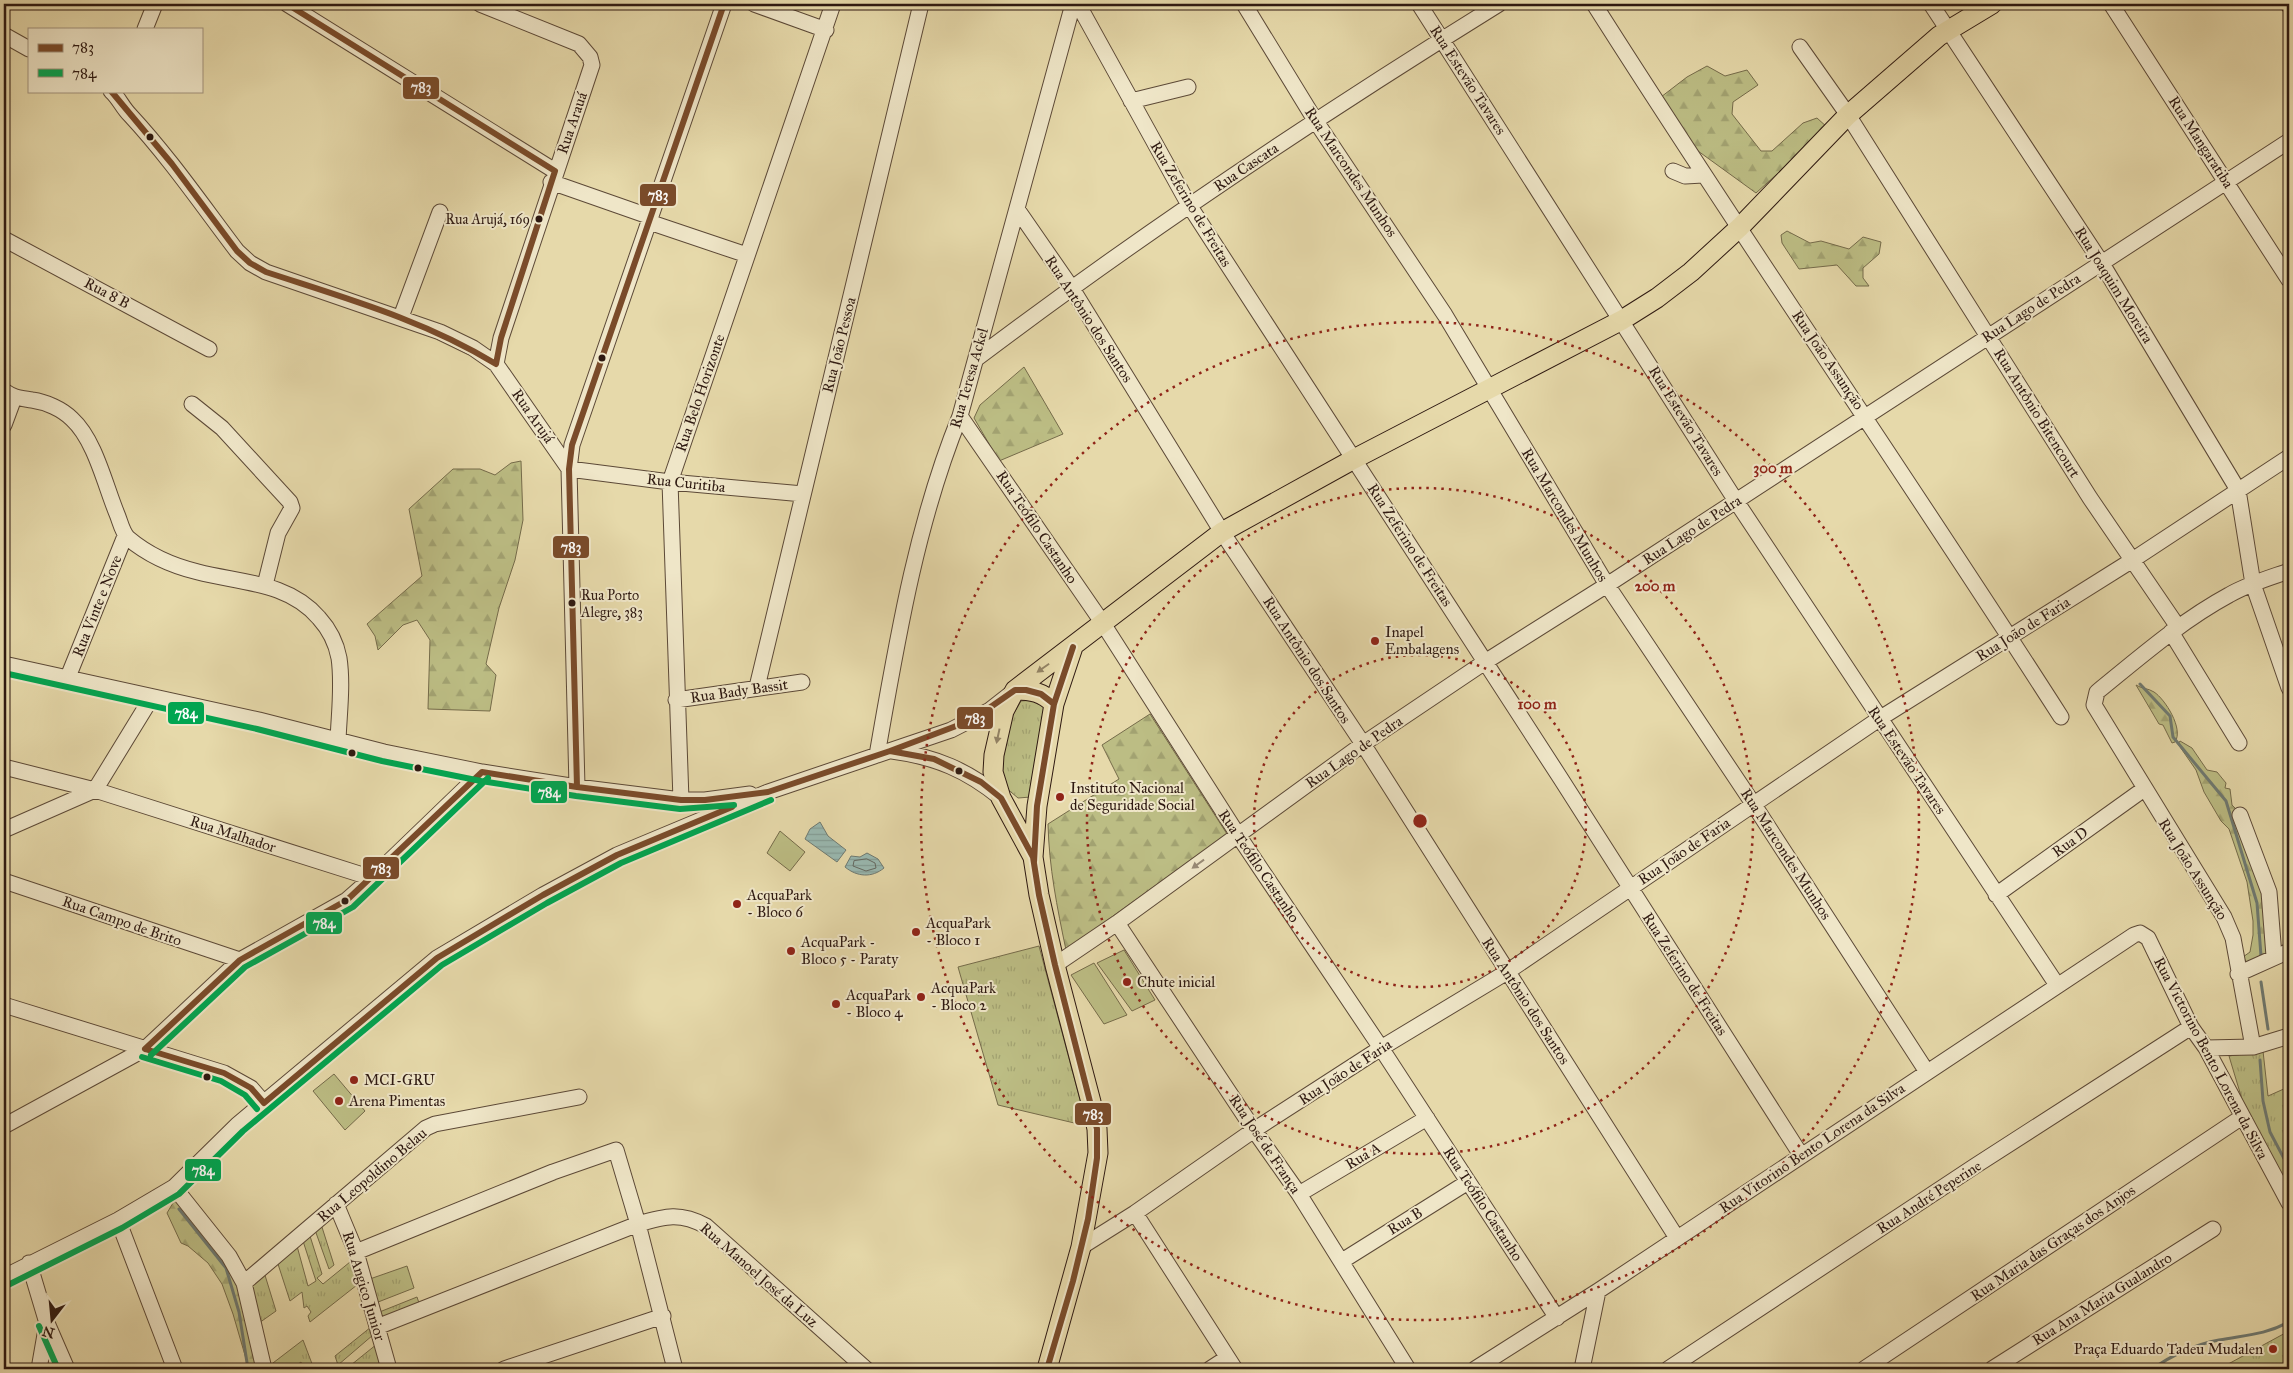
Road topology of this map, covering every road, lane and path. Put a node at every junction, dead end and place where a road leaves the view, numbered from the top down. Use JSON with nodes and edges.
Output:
{"nodes":[{"id":1,"x":155,"y":4,"type":"edge"},
{"id":2,"x":287,"y":4,"type":"edge"},
{"id":3,"x":480,"y":4,"type":"edge"},
{"id":4,"x":724,"y":4,"type":"edge"},
{"id":5,"x":754,"y":4,"type":"edge"},
{"id":6,"x":833,"y":4,"type":"edge"},
{"id":7,"x":921,"y":4,"type":"edge"},
{"id":8,"x":1073,"y":4,"type":"edge"},
{"id":9,"x":1078,"y":4,"type":"edge"},
{"id":10,"x":1244,"y":4,"type":"edge"},
{"id":11,"x":1419,"y":4,"type":"edge"},
{"id":12,"x":1499,"y":4,"type":"edge"},
{"id":13,"x":1594,"y":4,"type":"edge"},
{"id":14,"x":1931,"y":4,"type":"edge"},
{"id":15,"x":1992,"y":4,"type":"edge"},
{"id":16,"x":2111,"y":4,"type":"edge"},
{"id":17,"x":145,"y":28,"type":"edge"},
{"id":18,"x":826,"y":30,"type":"junction"},
{"id":19,"x":1948,"y":30,"type":"junction"},
{"id":20,"x":4,"y":36,"type":"edge"},
{"id":21,"x":1442,"y":39,"type":"junction"},
{"id":22,"x":1800,"y":47,"type":"dead end"},
{"id":23,"x":28,"y":48,"type":"edge"},
{"id":24,"x":1188,"y":88,"type":"dead end"},
{"id":25,"x":116,"y":93,"type":"edge"},
{"id":26,"x":1131,"y":101,"type":"junction"},
{"id":27,"x":1848,"y":115,"type":"junction"},
{"id":28,"x":1315,"y":120,"type":"junction"},
{"id":29,"x":2289,"y":141,"type":"edge"},
{"id":30,"x":1673,"y":171,"type":"dead end"},
{"id":31,"x":1703,"y":175,"type":"junction"},
{"id":32,"x":553,"y":176,"type":"junction"},
{"id":33,"x":2227,"y":182,"type":"junction"},
{"id":34,"x":1189,"y":205,"type":"junction"},
{"id":35,"x":1017,"y":210,"type":"junction"},
{"id":36,"x":440,"y":212,"type":"dead end"},
{"id":37,"x":650,"y":219,"type":"junction"},
{"id":38,"x":1740,"y":228,"type":"junction"},
{"id":39,"x":4,"y":239,"type":"edge"},
{"id":40,"x":747,"y":255,"type":"junction"},
{"id":41,"x":2101,"y":262,"type":"junction"},
{"id":42,"x":2289,"y":280,"type":"edge"},
{"id":43,"x":1071,"y":287,"type":"junction"},
{"id":44,"x":401,"y":318,"type":"junction"},
{"id":45,"x":1622,"y":320,"type":"junction"},
{"id":46,"x":1989,"y":336,"type":"junction"},
{"id":47,"x":209,"y":349,"type":"dead end"},
{"id":48,"x":976,"y":359,"type":"junction"},
{"id":49,"x":496,"y":364,"type":"junction"},
{"id":50,"x":1490,"y":389,"type":"junction"},
{"id":51,"x":9,"y":395,"type":"edge"},
{"id":52,"x":192,"y":404,"type":"dead end"},
{"id":53,"x":960,"y":416,"type":"junction"},
{"id":54,"x":1865,"y":416,"type":"junction"},
{"id":55,"x":4,"y":425,"type":"edge"},
{"id":56,"x":2289,"y":458,"type":"edge"},
{"id":57,"x":1354,"y":459,"type":"junction"},
{"id":58,"x":569,"y":468,"type":"junction"},
{"id":59,"x":670,"y":482,"type":"junction"},
{"id":60,"x":2238,"y":490,"type":"junction"},
{"id":61,"x":803,"y":494,"type":"junction"},
{"id":62,"x":1736,"y":501,"type":"junction"},
{"id":63,"x":1222,"y":532,"type":"junction"},
{"id":64,"x":126,"y":536,"type":"junction"},
{"id":65,"x":2131,"y":561,"type":"junction"},
{"id":66,"x":2289,"y":571,"type":"edge"},
{"id":67,"x":2253,"y":584,"type":"junction"},
{"id":68,"x":265,"y":585,"type":"junction"},
{"id":69,"x":1607,"y":585,"type":"junction"},
{"id":70,"x":1102,"y":622,"type":"junction"},
{"id":71,"x":2175,"y":630,"type":"junction"},
{"id":72,"x":2010,"y":638,"type":"junction"},
{"id":73,"x":1073,"y":647,"type":"junction"},
{"id":74,"x":1485,"y":662,"type":"junction"},
{"id":75,"x":4,"y":664,"type":"edge"},
{"id":76,"x":68,"y":677,"type":"junction"},
{"id":77,"x":802,"y":682,"type":"dead end"},
{"id":78,"x":756,"y":687,"type":"junction"},
{"id":79,"x":2289,"y":688,"type":"edge"},
{"id":80,"x":1015,"y":690,"type":"junction"},
{"id":81,"x":152,"y":697,"type":"junction"},
{"id":82,"x":676,"y":700,"type":"junction"},
{"id":83,"x":1054,"y":704,"type":"junction"},
{"id":84,"x":2061,"y":717,"type":"dead end"},
{"id":85,"x":1879,"y":719,"type":"junction"},
{"id":86,"x":338,"y":740,"type":"junction"},
{"id":87,"x":2239,"y":743,"type":"dead end"},
{"id":88,"x":1363,"y":744,"type":"junction"},
{"id":89,"x":884,"y":753,"type":"junction"},
{"id":90,"x":4,"y":767,"type":"edge"},
{"id":91,"x":482,"y":772,"type":"junction"},
{"id":92,"x":577,"y":787,"type":"junction"},
{"id":93,"x":2144,"y":789,"type":"junction"},
{"id":94,"x":94,"y":790,"type":"junction"},
{"id":95,"x":768,"y":792,"type":"junction"},
{"id":96,"x":1001,"y":798,"type":"junction"},
{"id":97,"x":681,"y":800,"type":"junction"},
{"id":98,"x":1754,"y":805,"type":"junction"},
{"id":99,"x":1037,"y":806,"type":"junction"},
{"id":100,"x":2240,"y":815,"type":"dead end"},
{"id":101,"x":4,"y":830,"type":"edge"},
{"id":102,"x":1238,"y":835,"type":"junction"},
{"id":103,"x":1033,"y":857,"type":"junction"},
{"id":104,"x":372,"y":878,"type":"junction"},
{"id":105,"x":4,"y":880,"type":"edge"},
{"id":106,"x":1630,"y":887,"type":"junction"},
{"id":107,"x":1996,"y":895,"type":"junction"},
{"id":108,"x":1116,"y":923,"type":"junction"},
{"id":109,"x":2148,"y":938,"type":"joint"},
{"id":110,"x":2289,"y":950,"type":"edge"},
{"id":111,"x":2274,"y":956,"type":"junction"},
{"id":112,"x":240,"y":960,"type":"junction"},
{"id":113,"x":1055,"y":965,"type":"junction"},
{"id":114,"x":1507,"y":972,"type":"junction"},
{"id":115,"x":2238,"y":974,"type":"junction"},
{"id":116,"x":2058,"y":985,"type":"junction"},
{"id":117,"x":4,"y":1005,"type":"edge"},
{"id":118,"x":2192,"y":1027,"type":"junction"},
{"id":119,"x":2289,"y":1036,"type":"edge"},
{"id":120,"x":2253,"y":1047,"type":"junction"},
{"id":121,"x":1381,"y":1048,"type":"junction"},
{"id":122,"x":2206,"y":1048,"type":"junction"},
{"id":123,"x":145,"y":1050,"type":"junction"},
{"id":124,"x":1927,"y":1072,"type":"junction"},
{"id":125,"x":579,"y":1097,"type":"dead end"},
{"id":126,"x":264,"y":1103,"type":"junction"},
{"id":127,"x":2242,"y":1117,"type":"junction"},
{"id":128,"x":1427,"y":1118,"type":"junction"},
{"id":129,"x":4,"y":1126,"type":"edge"},
{"id":130,"x":1254,"y":1130,"type":"junction"},
{"id":131,"x":1801,"y":1155,"type":"junction"},
{"id":132,"x":1468,"y":1182,"type":"junction"},
{"id":133,"x":174,"y":1187,"type":"junction"},
{"id":134,"x":1299,"y":1194,"type":"junction"},
{"id":135,"x":2289,"y":1203,"type":"edge"},
{"id":136,"x":336,"y":1204,"type":"junction"},
{"id":137,"x":1134,"y":1213,"type":"junction"},
{"id":138,"x":118,"y":1220,"type":"junction"},
{"id":139,"x":638,"y":1224,"type":"junction"},
{"id":140,"x":2213,"y":1229,"type":"dead end"},
{"id":141,"x":1677,"y":1238,"type":"junction"},
{"id":142,"x":1081,"y":1247,"type":"junction"},
{"id":143,"x":356,"y":1252,"type":"junction"},
{"id":144,"x":1342,"y":1261,"type":"junction"},
{"id":145,"x":29,"y":1263,"type":"junction"},
{"id":146,"x":4,"y":1277,"type":"edge"},
{"id":147,"x":244,"y":1283,"type":"junction"},
{"id":148,"x":1598,"y":1291,"type":"junction"},
{"id":149,"x":662,"y":1316,"type":"junction"},
{"id":150,"x":1557,"y":1318,"type":"junction"},
{"id":151,"x":47,"y":1323,"type":"junction"},
{"id":152,"x":377,"y":1327,"type":"junction"},
{"id":153,"x":1231,"y":1364,"type":"edge"},
{"id":154,"x":862,"y":1368,"type":"edge"},
{"id":155,"x":39,"y":1369,"type":"edge"},
{"id":156,"x":67,"y":1369,"type":"edge"},
{"id":157,"x":176,"y":1369,"type":"edge"},
{"id":158,"x":264,"y":1369,"type":"edge"},
{"id":159,"x":389,"y":1369,"type":"edge"},
{"id":160,"x":504,"y":1369,"type":"edge"},
{"id":161,"x":675,"y":1369,"type":"edge"},
{"id":162,"x":1047,"y":1369,"type":"edge"},
{"id":163,"x":1210,"y":1369,"type":"edge"},
{"id":164,"x":1408,"y":1369,"type":"edge"},
{"id":165,"x":1475,"y":1369,"type":"edge"},
{"id":166,"x":1582,"y":1369,"type":"edge"},
{"id":167,"x":1668,"y":1369,"type":"edge"},
{"id":168,"x":1864,"y":1369,"type":"edge"},
{"id":169,"x":1992,"y":1369,"type":"edge"}],
"edges":[{"from":1,"to":17,"type":"street"},
{"from":2,"to":32,"type":"street"},
{"from":3,"to":32,"type":"street","name":"Rua Arauá"},
{"from":4,"to":37,"type":"street"},
{"from":5,"to":18,"type":"street"},
{"from":6,"to":18,"type":"street","name":"Rua Belo Horizonte"},
{"from":7,"to":61,"type":"street","name":"Rua João Pessoa"},
{"from":8,"to":35,"type":"street","name":"Rua Teresa Ackel"},
{"from":9,"to":26,"type":"street","name":"Rua Zeferino de Freitas"},
{"from":10,"to":28,"type":"street","name":"Rua Marcondes Munhos"},
{"from":11,"to":21,"type":"street","name":"Rua Estevão Tavares"},
{"from":12,"to":21,"type":"street","name":"Rua Cascata"},
{"from":13,"to":31,"type":"street","name":"Rua João Assunção"},
{"from":14,"to":19,"type":"street","name":"Rua Joaquim Moreira"},
{"from":15,"to":19,"type":"main road"},
{"from":16,"to":33,"type":"street","name":"Rua Mangaratiba"},
{"from":18,"to":40,"type":"street","name":"Rua Belo Horizonte"},
{"from":19,"to":27,"type":"main road"},
{"from":19,"to":41,"type":"street","name":"Rua Joaquim Moreira"},
{"from":20,"to":23,"type":"street"},
{"from":21,"to":28,"type":"street","name":"Rua Cascata"},
{"from":21,"to":45,"type":"street","name":"Rua Estevão Tavares"},
{"from":22,"to":27,"type":"street","name":"Rua Antônio Bitencourt"},
{"from":24,"to":26,"type":"street"},
{"from":25,"to":44,"type":"street"},
{"from":26,"to":34,"type":"street","name":"Rua Zeferino de Freitas"},
{"from":27,"to":38,"type":"main road"},
{"from":27,"to":46,"type":"street","name":"Rua Antônio Bitencourt"},
{"from":28,"to":34,"type":"street","name":"Rua Cascata"},
{"from":28,"to":50,"type":"street","name":"Rua Marcondes Munhos"},
{"from":29,"to":33,"type":"street","name":"Rua Lago de Pedra"},
{"from":30,"to":31,"type":"street"},
{"from":31,"to":38,"type":"street","name":"Rua João Assunção"},
{"from":32,"to":37,"type":"street"},
{"from":32,"to":49,"type":"street","name":"Rua Arauá"},
{"from":33,"to":41,"type":"street","name":"Rua Lago de Pedra"},
{"from":33,"to":42,"type":"street","name":"Rua Mangaratiba"},
{"from":34,"to":43,"type":"street","name":"Rua Cascata"},
{"from":34,"to":57,"type":"street","name":"Rua Zeferino de Freitas"},
{"from":35,"to":43,"type":"street","name":"Rua Antônio dos Santos"},
{"from":35,"to":48,"type":"street","name":"Rua Teresa Ackel"},
{"from":36,"to":44,"type":"street"},
{"from":37,"to":40,"type":"street"},
{"from":37,"to":58,"type":"street"},
{"from":38,"to":45,"type":"main road"},
{"from":38,"to":54,"type":"street","name":"Rua João Assunção"},
{"from":39,"to":47,"type":"street","name":"Rua 8 B"},
{"from":40,"to":59,"type":"street","name":"Rua Belo Horizonte"},
{"from":41,"to":46,"type":"street","name":"Rua Lago de Pedra"},
{"from":41,"to":60,"type":"street","name":"Rua Joaquim Moreira"},
{"from":43,"to":48,"type":"street","name":"Rua Cascata"},
{"from":43,"to":63,"type":"street","name":"Rua Antônio dos Santos"},
{"from":44,"to":49,"type":"street"},
{"from":45,"to":50,"type":"main road"},
{"from":45,"to":62,"type":"street","name":"Rua Estevão Tavares"},
{"from":46,"to":54,"type":"street","name":"Rua Lago de Pedra"},
{"from":46,"to":65,"type":"street","name":"Rua Antônio Bitencourt"},
{"from":48,"to":53,"type":"street","name":"Rua Teresa Ackel"},
{"from":49,"to":58,"type":"street","name":"Rua Arujá"},
{"from":50,"to":57,"type":"main road"},
{"from":50,"to":69,"type":"street","name":"Rua Marcondes Munhos"},
{"from":51,"to":55,"type":"street"},
{"from":51,"to":64,"type":"street"},
{"from":52,"to":68,"type":"street"},
{"from":53,"to":70,"type":"street","name":"Rua Teófilo Castanho"},
{"from":53,"to":89,"type":"street","name":"Rua Teresa Ackel"},
{"from":54,"to":62,"type":"street","name":"Rua Lago de Pedra"},
{"from":54,"to":72,"type":"street","name":"Rua João Assunção"},
{"from":56,"to":60,"type":"street","name":"Rua João de Faria"},
{"from":57,"to":63,"type":"main road"},
{"from":57,"to":74,"type":"street","name":"Rua Zeferino de Freitas"},
{"from":58,"to":59,"type":"street","name":"Rua Curitiba"},
{"from":58,"to":92,"type":"street"},
{"from":59,"to":61,"type":"street","name":"Rua Curitiba"},
{"from":59,"to":82,"type":"street","name":"Rua Belo Horizonte"},
{"from":60,"to":65,"type":"street","name":"Rua João de Faria"},
{"from":60,"to":67,"type":"street","name":"Rua Joaquim Moreira"},
{"from":61,"to":78,"type":"street","name":"Rua João Pessoa"},
{"from":62,"to":69,"type":"street","name":"Rua Lago de Pedra"},
{"from":62,"to":85,"type":"street","name":"Rua Estevão Tavares"},
{"from":63,"to":70,"type":"main road"},
{"from":63,"to":88,"type":"street","name":"Rua Antônio dos Santos"},
{"from":64,"to":68,"type":"street"},
{"from":64,"to":76,"type":"street","name":"Rua Vinte e Nove"},
{"from":65,"to":71,"type":"street","name":"Rua Antônio Bitencourt"},
{"from":65,"to":72,"type":"street","name":"Rua João de Faria"},
{"from":66,"to":67,"type":"street"},
{"from":67,"to":71,"type":"street"},
{"from":67,"to":79,"type":"street","name":"Rua Joaquim Moreira"},
{"from":68,"to":86,"type":"street"},
{"from":69,"to":74,"type":"street","name":"Rua Lago de Pedra"},
{"from":69,"to":98,"type":"street","name":"Rua Marcondes Munhos"},
{"from":70,"to":73,"type":"main road"},
{"from":70,"to":102,"type":"street","name":"Rua Teófilo Castanho"},
{"from":71,"to":87,"type":"street","name":"Rua Antônio Bitencourt"},
{"from":71,"to":93,"type":"street","name":"Rua João Assunção"},
{"from":72,"to":84,"type":"street","name":"Rua João Assunção"},
{"from":72,"to":85,"type":"street","name":"Rua João de Faria"},
{"from":73,"to":80,"type":"main road","one_way":true},
{"from":73,"to":83,"type":"main road"},
{"from":74,"to":88,"type":"street","name":"Rua Lago de Pedra"},
{"from":74,"to":106,"type":"street","name":"Rua Zeferino de Freitas"},
{"from":75,"to":76,"type":"street"},
{"from":76,"to":81,"type":"street"},
{"from":77,"to":78,"type":"street","name":"Rua Bady Bassit"},
{"from":78,"to":82,"type":"street","name":"Rua Bady Bassit"},
{"from":80,"to":83,"type":"main road"},
{"from":80,"to":89,"type":"street"},
{"from":80,"to":96,"type":"main road","one_way":true},
{"from":81,"to":86,"type":"street"},
{"from":81,"to":94,"type":"street"},
{"from":82,"to":97,"type":"street","name":"Rua Belo Horizonte"},
{"from":83,"to":99,"type":"main road"},
{"from":85,"to":98,"type":"street","name":"Rua João de Faria"},
{"from":85,"to":107,"type":"street","name":"Rua Estevão Tavares"},
{"from":86,"to":91,"type":"street"},
{"from":88,"to":102,"type":"street","name":"Rua Lago de Pedra"},
{"from":88,"to":114,"type":"street","name":"Rua Antônio dos Santos"},
{"from":89,"to":95,"type":"street"},
{"from":89,"to":96,"type":"street"},
{"from":90,"to":94,"type":"street","name":"Rua Malhador"},
{"from":91,"to":92,"type":"street"},
{"from":91,"to":104,"type":"street"},
{"from":92,"to":97,"type":"street"},
{"from":93,"to":107,"type":"street","name":"Rua D"},
{"from":93,"to":115,"type":"street","name":"Rua João Assunção"},
{"from":94,"to":101,"type":"street"},
{"from":94,"to":104,"type":"street","name":"Rua Malhador"},
{"from":95,"to":97,"type":"street"},
{"from":95,"to":126,"type":"street"},
{"from":96,"to":99,"type":"main road"},
{"from":96,"to":103,"type":"main road"},
{"from":98,"to":106,"type":"street","name":"Rua João de Faria"},
{"from":98,"to":124,"type":"street","name":"Rua Marcondes Munhos"},
{"from":99,"to":103,"type":"main road"},
{"from":100,"to":111,"type":"street"},
{"from":102,"to":108,"type":"street","name":"Rua Lago de Pedra","one_way":true},
{"from":102,"to":121,"type":"street","name":"Rua Teófilo Castanho"},
{"from":103,"to":113,"type":"main road"},
{"from":104,"to":112,"type":"street"},
{"from":105,"to":112,"type":"street","name":"Rua Campo de Brito"},
{"from":106,"to":114,"type":"street","name":"Rua João de Faria"},
{"from":106,"to":131,"type":"street","name":"Rua Zeferino de Freitas"},
{"from":107,"to":116,"type":"street","name":"Rua Estevão Tavares"},
{"from":108,"to":113,"type":"street","name":"Rua Lago de Pedra"},
{"from":108,"to":130,"type":"street","name":"Rua José de França"},
{"from":109,"to":116,"type":"street","name":"Rua Vitorino Bento Lorena da Silva"},
{"from":109,"to":118,"type":"street","name":"Rua Victorino Bento Lorena da Silva"},
{"from":110,"to":111,"type":"street"},
{"from":111,"to":115,"type":"street"},
{"from":112,"to":123,"type":"street"},
{"from":113,"to":142,"type":"main road"},
{"from":114,"to":121,"type":"street","name":"Rua João de Faria"},
{"from":114,"to":141,"type":"street","name":"Rua Antônio dos Santos"},
{"from":115,"to":120,"type":"street","name":"Rua João Assunção"},
{"from":116,"to":124,"type":"street","name":"Rua Vitorino Bento Lorena da Silva"},
{"from":117,"to":123,"type":"street"},
{"from":118,"to":122,"type":"street","name":"Rua Victorino Bento Lorena da Silva"},
{"from":118,"to":167,"type":"street","name":"Rua André Peperine"},
{"from":119,"to":120,"type":"street"},
{"from":120,"to":122,"type":"street"},
{"from":121,"to":128,"type":"street","name":"Rua Teófilo Castanho"},
{"from":121,"to":130,"type":"street","name":"Rua João de Faria"},
{"from":122,"to":127,"type":"street","name":"Rua Victorino Bento Lorena da Silva"},
{"from":123,"to":126,"type":"street"},
{"from":123,"to":129,"type":"street"},
{"from":124,"to":131,"type":"street","name":"Rua Vitorino Bento Lorena da Silva"},
{"from":125,"to":136,"type":"street","name":"Rua Leopoldino Belau"},
{"from":126,"to":133,"type":"street"},
{"from":127,"to":135,"type":"street","name":"Rua Victorino Bento Lorena da Silva"},
{"from":127,"to":168,"type":"street","name":"Rua Maria das Graças dos Anjos"},
{"from":128,"to":132,"type":"street","name":"Rua Teófilo Castanho"},
{"from":128,"to":134,"type":"street","name":"Rua A"},
{"from":130,"to":134,"type":"street","name":"Rua José de França"},
{"from":130,"to":137,"type":"street","name":"Rua João de Faria"},
{"from":131,"to":141,"type":"street","name":"Rua Vitorino Bento Lorena da Silva"},
{"from":132,"to":144,"type":"street","name":"Rua B"},
{"from":132,"to":150,"type":"street","name":"Rua Teófilo Castanho"},
{"from":133,"to":138,"type":"street"},
{"from":133,"to":147,"type":"street"},
{"from":134,"to":144,"type":"street","name":"Rua José de França"},
{"from":136,"to":143,"type":"street","name":"Rua Angico Junior"},
{"from":136,"to":147,"type":"street","name":"Rua Leopoldino Belau"},
{"from":137,"to":142,"type":"street","name":"Rua João de Faria"},
{"from":137,"to":153,"type":"street"},
{"from":138,"to":145,"type":"street"},
{"from":138,"to":157,"type":"street"},
{"from":139,"to":143,"type":"street"},
{"from":139,"to":149,"type":"street"},
{"from":139,"to":152,"type":"street","name":"Rua Manoel José da Luz"},
{"from":139,"to":154,"type":"street","name":"Rua Manoel José da Luz"},
{"from":140,"to":169,"type":"street","name":"Rua Ana Maria Gualandro"},
{"from":141,"to":148,"type":"street","name":"Rua Vitorino Bento Lorena da Silva"},
{"from":142,"to":162,"type":"main road"},
{"from":143,"to":152,"type":"street","name":"Rua Angico Junior"},
{"from":144,"to":164,"type":"street","name":"Rua José de França"},
{"from":145,"to":146,"type":"street"},
{"from":145,"to":151,"type":"street"},
{"from":147,"to":158,"type":"street"},
{"from":148,"to":150,"type":"street","name":"Rua Vitorino Bento Lorena da Silva"},
{"from":148,"to":166,"type":"street"},
{"from":149,"to":160,"type":"street"},
{"from":149,"to":161,"type":"street"},
{"from":150,"to":165,"type":"street","name":"Rua Vitorino Bento Lorena da Silva"},
{"from":151,"to":155,"type":"street"},
{"from":151,"to":156,"type":"street"},
{"from":152,"to":159,"type":"street","name":"Rua Angico Junior"},
{"from":153,"to":163,"type":"street"}]}
